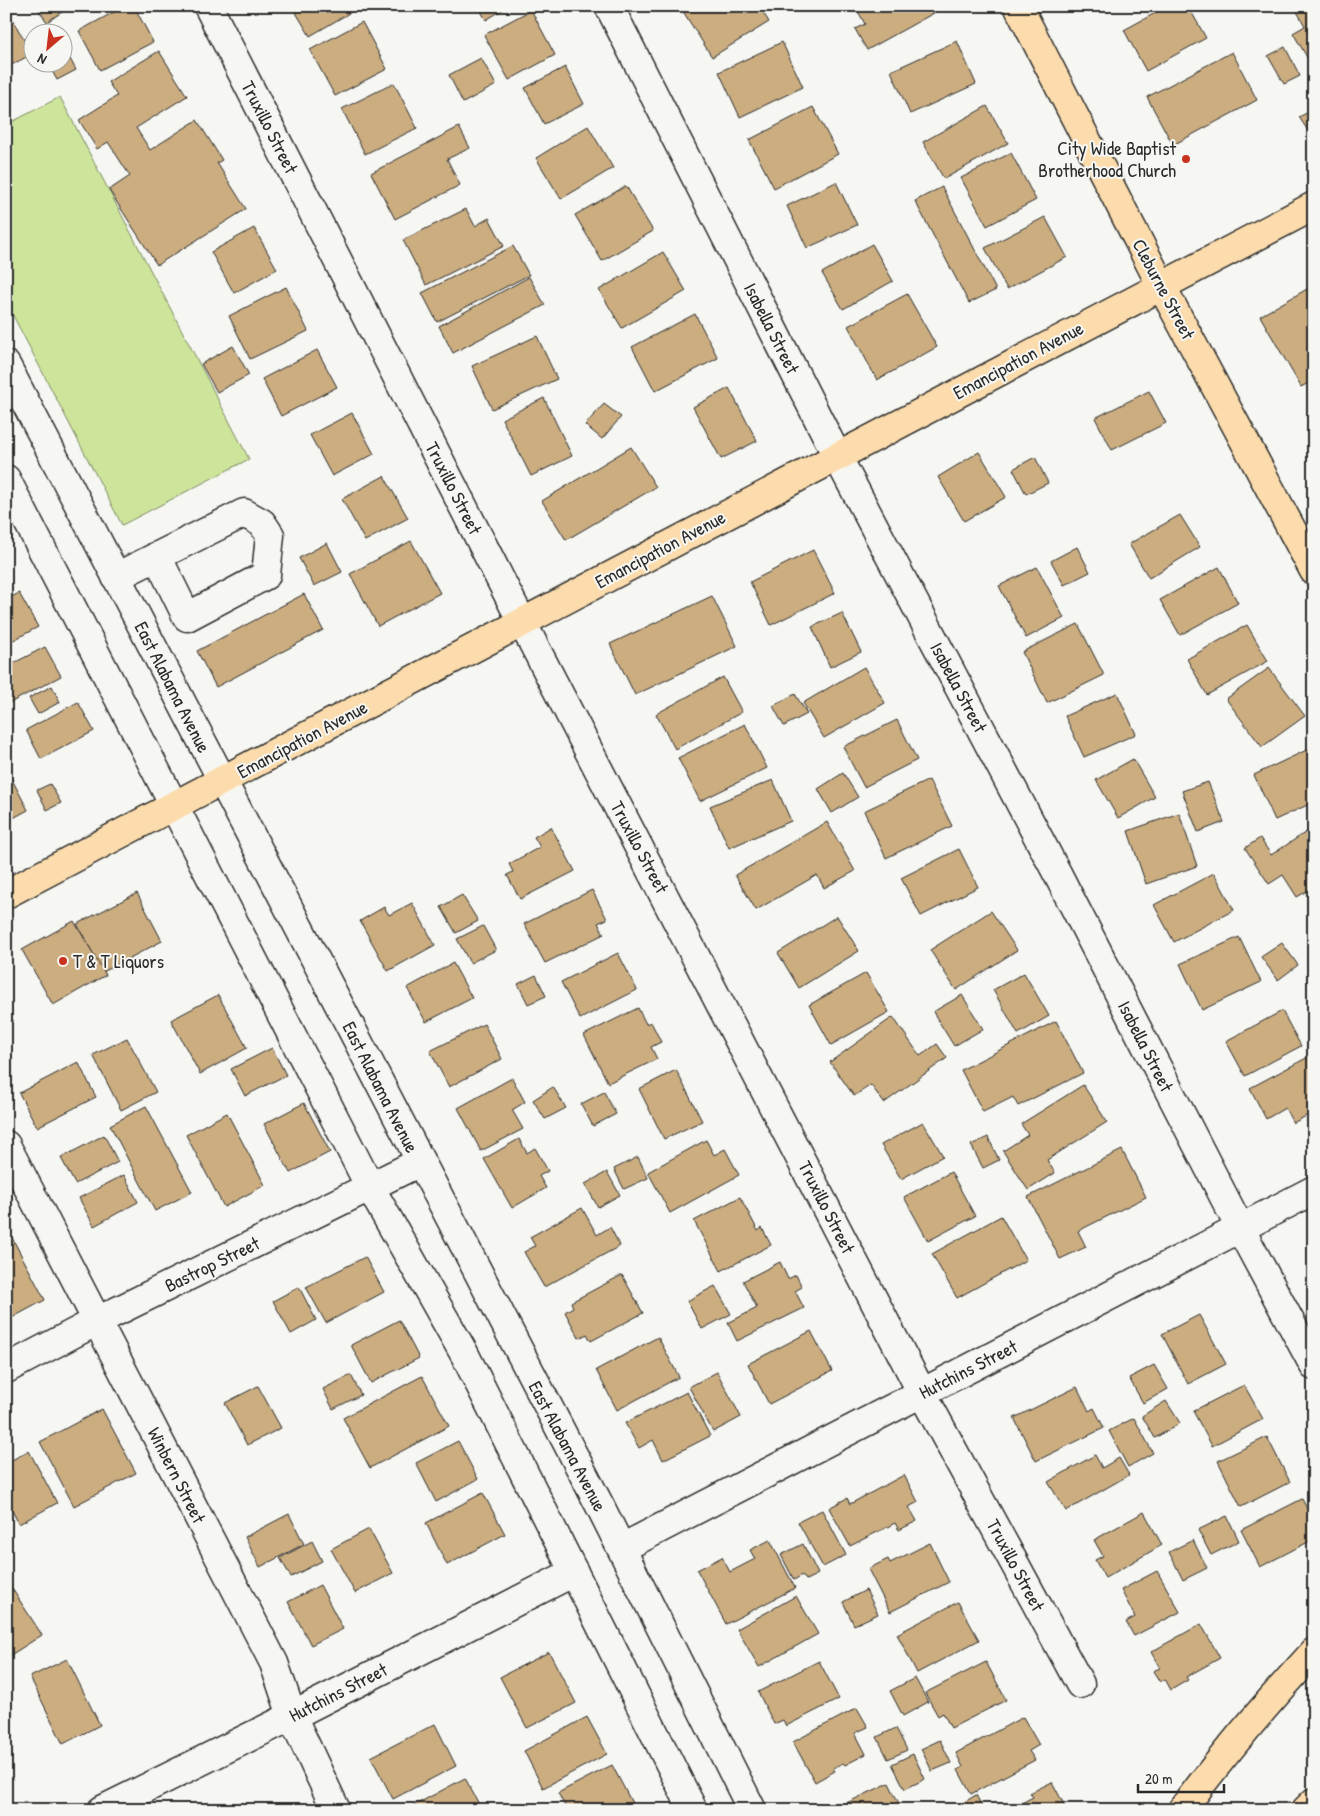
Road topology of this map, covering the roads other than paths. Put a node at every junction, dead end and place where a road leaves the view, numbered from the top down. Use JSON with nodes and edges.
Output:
{"nodes":[{"id":1,"x":208,"y":6,"type":"edge"},
{"id":2,"x":608,"y":6,"type":"edge"},
{"id":3,"x":1018,"y":6,"type":"edge"},
{"id":4,"x":1314,"y":206,"type":"edge"},
{"id":5,"x":1161,"y":285,"type":"junction"},
{"id":6,"x":6,"y":365,"type":"edge"},
{"id":7,"x":16,"y":409,"type":"edge"},
{"id":8,"x":837,"y":456,"type":"junction"},
{"id":9,"x":6,"y":479,"type":"edge"},
{"id":10,"x":157,"y":556,"type":"dead end"},
{"id":11,"x":1313,"y":569,"type":"edge"},
{"id":12,"x":116,"y":577,"type":"junction"},
{"id":13,"x":522,"y":622,"type":"junction"},
{"id":14,"x":222,"y":781,"type":"junction"},
{"id":15,"x":174,"y":806,"type":"junction"},
{"id":16,"x":6,"y":894,"type":"edge"},
{"id":17,"x":6,"y":1144,"type":"edge"},
{"id":18,"x":420,"y":1162,"type":"junction"},
{"id":19,"x":370,"y":1187,"type":"junction"},
{"id":20,"x":1314,"y":1190,"type":"edge"},
{"id":21,"x":1240,"y":1228,"type":"junction"},
{"id":22,"x":97,"y":1321,"type":"junction"},
{"id":23,"x":1314,"y":1366,"type":"edge"},
{"id":24,"x":6,"y":1369,"type":"edge"},
{"id":25,"x":922,"y":1393,"type":"junction"},
{"id":26,"x":622,"y":1548,"type":"junction"},
{"id":27,"x":574,"y":1572,"type":"junction"},
{"id":28,"x":1314,"y":1652,"type":"edge"},
{"id":29,"x":1080,"y":1684,"type":"dead end"},
{"id":30,"x":292,"y":1716,"type":"junction"},
{"id":31,"x":1314,"y":1802,"type":"edge"},
{"id":32,"x":102,"y":1810,"type":"edge"},
{"id":33,"x":336,"y":1810,"type":"edge"},
{"id":34,"x":693,"y":1810,"type":"edge"},
{"id":35,"x":752,"y":1810,"type":"edge"},
{"id":36,"x":1182,"y":1810,"type":"edge"},
{"id":37,"x":1306,"y":1810,"type":"edge"}],
"edges":[{"from":1,"to":13,"type":"street","name":"Truxillo Street"},
{"from":2,"to":8,"type":"street","name":"Isabella Street"},
{"from":3,"to":5,"type":"main road","name":"Cleburne Street"},
{"from":4,"to":5,"type":"main road","name":"Emancipation Avenue"},
{"from":5,"to":8,"type":"main road","name":"Emancipation Avenue"},
{"from":5,"to":11,"type":"main road","name":"Cleburne Street"},
{"from":6,"to":7,"type":"street","name":"East Alabama Avenue"},
{"from":7,"to":12,"type":"street","name":"East Alabama Avenue"},
{"from":8,"to":13,"type":"main road","name":"Emancipation Avenue"},
{"from":8,"to":21,"type":"street","name":"Isabella Street"},
{"from":9,"to":15,"type":"street"},
{"from":10,"to":12,"type":"street"},
{"from":12,"to":14,"type":"street","name":"East Alabama Avenue"},
{"from":13,"to":14,"type":"main road","name":"Emancipation Avenue"},
{"from":13,"to":25,"type":"street","name":"Truxillo Street"},
{"from":14,"to":15,"type":"main road","name":"Emancipation Avenue"},
{"from":14,"to":18,"type":"street","name":"East Alabama Avenue"},
{"from":15,"to":16,"type":"main road","name":"Emancipation Avenue"},
{"from":15,"to":19,"type":"street"},
{"from":17,"to":22,"type":"street","name":"Winbern Street"},
{"from":18,"to":19,"type":"street","name":"Bastrop Street"},
{"from":18,"to":26,"type":"street","name":"East Alabama Avenue"},
{"from":19,"to":22,"type":"street","name":"Bastrop Street"},
{"from":19,"to":27,"type":"street"},
{"from":20,"to":21,"type":"street","name":"Hutchins Street"},
{"from":21,"to":23,"type":"street","name":"Isabella Street"},
{"from":21,"to":25,"type":"street","name":"Hutchins Street"},
{"from":22,"to":24,"type":"street","name":"Bastrop Street"},
{"from":22,"to":30,"type":"street","name":"Winbern Street"},
{"from":25,"to":26,"type":"street","name":"Hutchins Street"},
{"from":25,"to":29,"type":"street","name":"Truxillo Street"},
{"from":26,"to":35,"type":"street","name":"East Alabama Avenue"},
{"from":27,"to":30,"type":"street","name":"Hutchins Street"},
{"from":27,"to":34,"type":"street"},
{"from":28,"to":36,"type":"main road"},
{"from":30,"to":32,"type":"street","name":"Hutchins Street"},
{"from":30,"to":33,"type":"street","name":"Winbern Street"},
{"from":31,"to":37,"type":"main road"}]}
